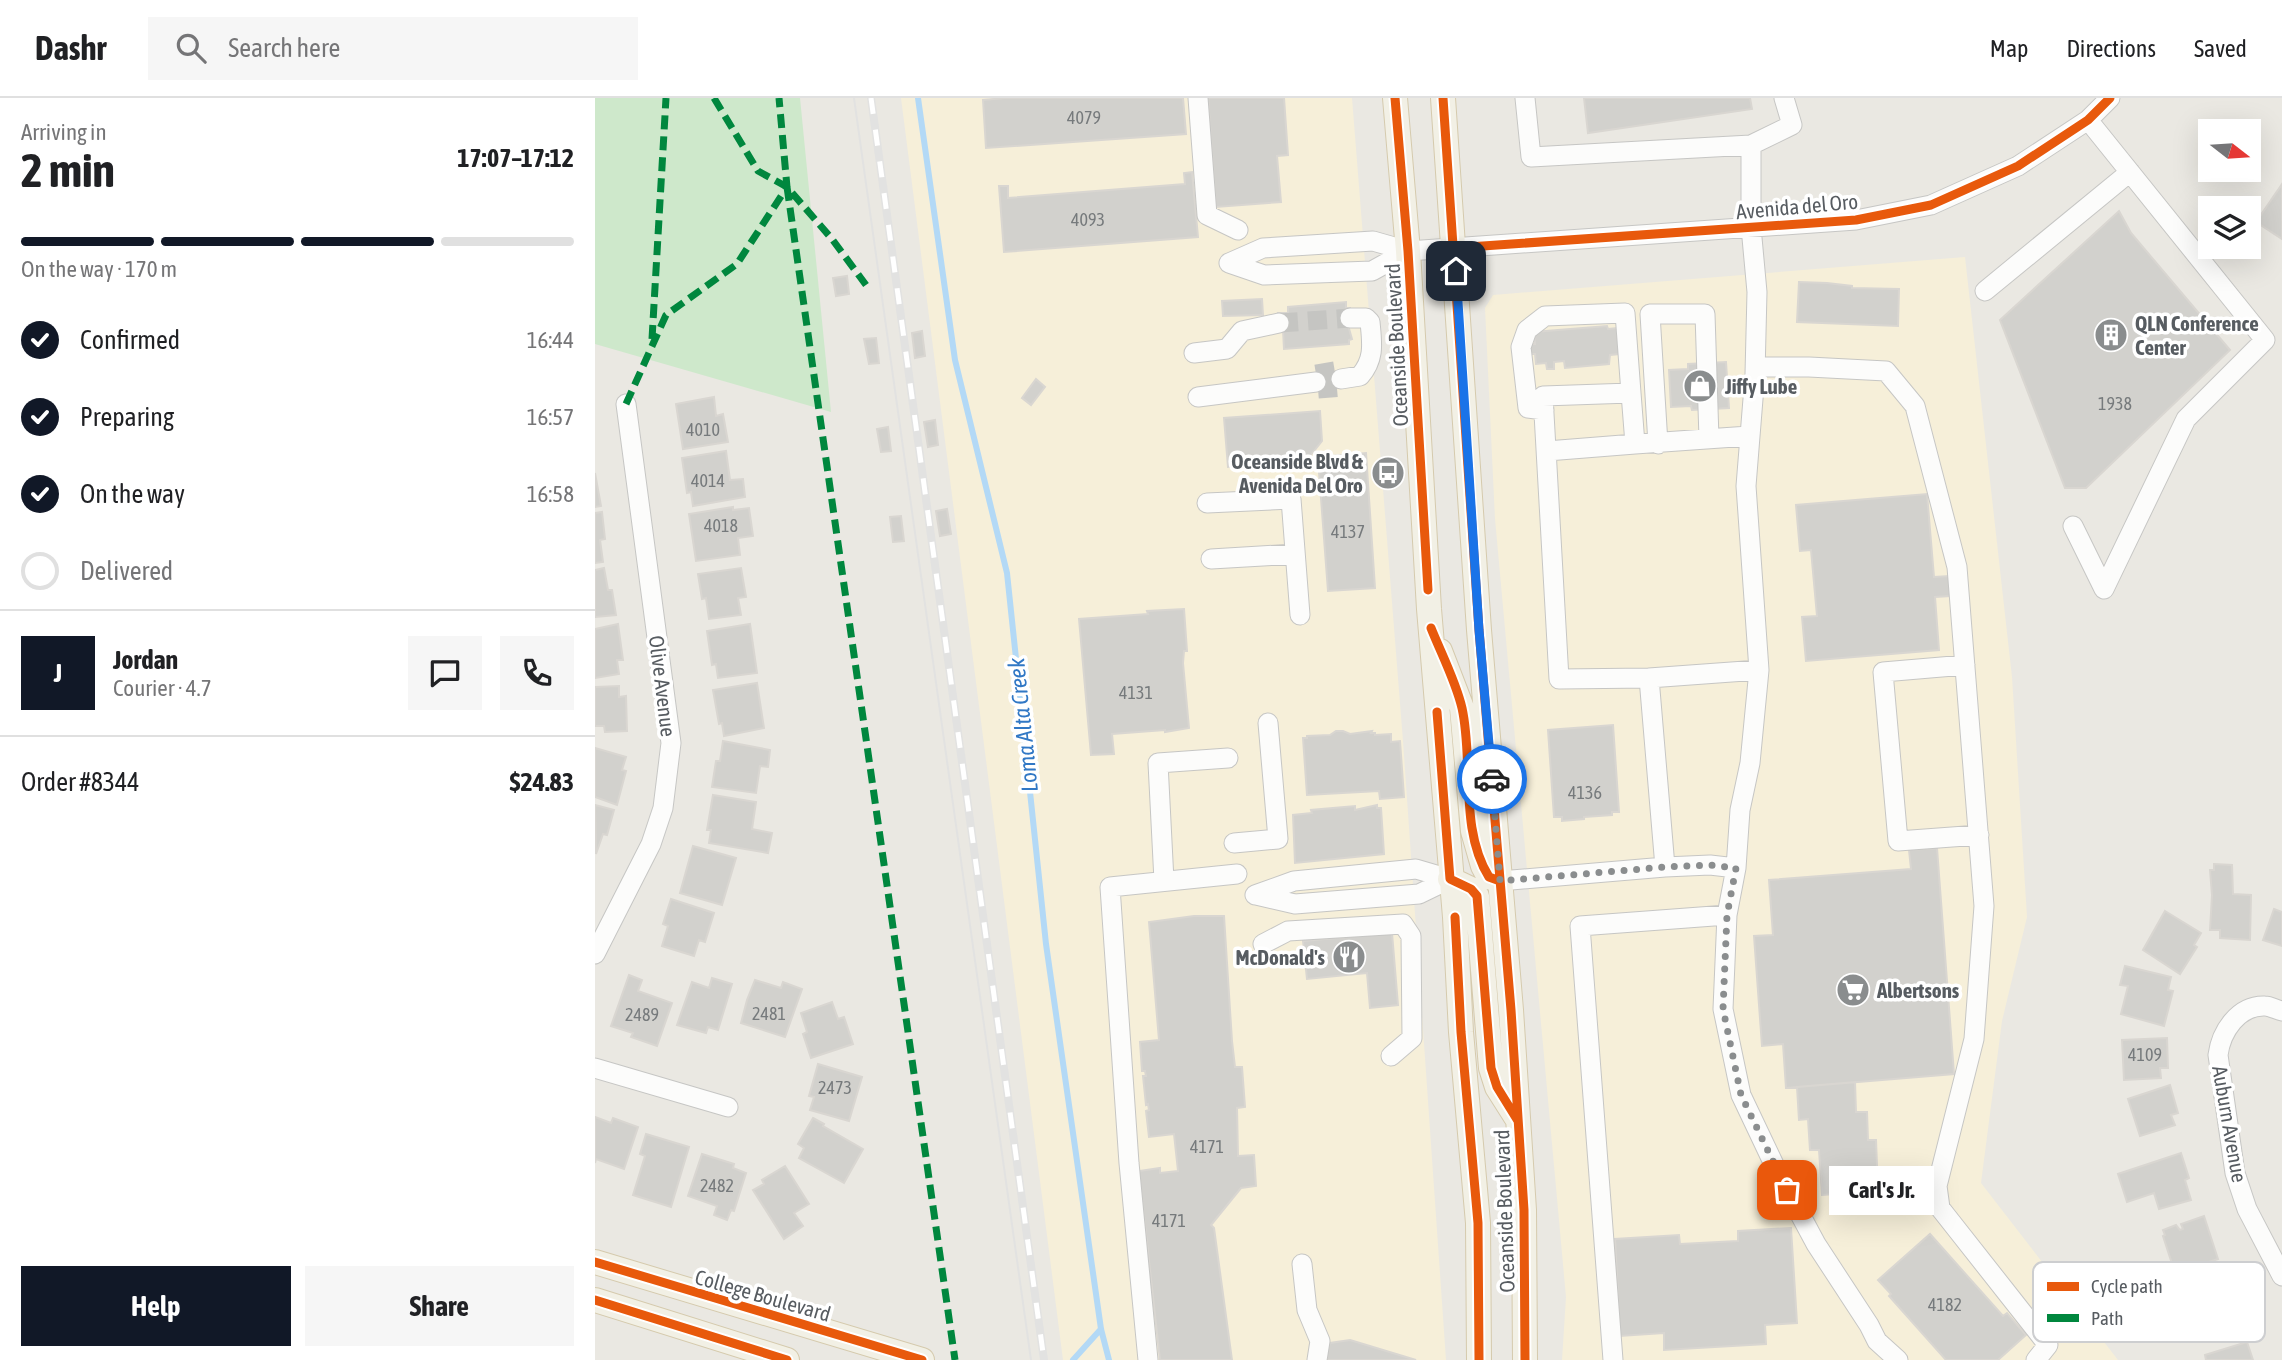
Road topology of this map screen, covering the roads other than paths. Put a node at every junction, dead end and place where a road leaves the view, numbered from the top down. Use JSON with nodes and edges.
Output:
{"nodes":[{"id":1,"x":1198,"y":98,"type":"edge"},
{"id":2,"x":1395,"y":98,"type":"edge"},
{"id":3,"x":1443,"y":98,"type":"edge"},
{"id":4,"x":1525,"y":98,"type":"edge"},
{"id":5,"x":1784,"y":98,"type":"edge"},
{"id":6,"x":2110,"y":98,"type":"edge"},
{"id":7,"x":2088,"y":120,"type":"junction"},
{"id":8,"x":1751,"y":145,"type":"junction"},
{"id":9,"x":2130,"y":172,"type":"junction"},
{"id":10,"x":1751,"y":227,"type":"junction"},
{"id":11,"x":1238,"y":230,"type":"dead end"},
{"id":12,"x":1454,"y":248,"type":"junction"},
{"id":13,"x":1408,"y":251,"type":"junction"},
{"id":14,"x":1985,"y":291,"type":"dead end"},
{"id":15,"x":1350,"y":318,"type":"tunnel mouth"},
{"id":16,"x":1279,"y":323,"type":"tunnel mouth"},
{"id":17,"x":1193,"y":353,"type":"dead end"},
{"id":18,"x":1756,"y":367,"type":"junction"},
{"id":19,"x":1346,"y":378,"type":"tunnel mouth"},
{"id":20,"x":1314,"y":382,"type":"tunnel mouth"},
{"id":21,"x":1631,"y":393,"type":"junction"},
{"id":22,"x":1198,"y":397,"type":"dead end"},
{"id":23,"x":626,"y":404,"type":"dead end"},
{"id":24,"x":1544,"y":410,"type":"junction"},
{"id":25,"x":1749,"y":436,"type":"junction"},
{"id":26,"x":1709,"y":439,"type":"junction"},
{"id":27,"x":1635,"y":444,"type":"junction"},
{"id":28,"x":1658,"y":444,"type":"junction"},
{"id":29,"x":1546,"y":450,"type":"junction"},
{"id":30,"x":1207,"y":503,"type":"dead end"},
{"id":31,"x":2073,"y":526,"type":"dead end"},
{"id":32,"x":1295,"y":554,"type":"junction"},
{"id":33,"x":1211,"y":559,"type":"dead end"},
{"id":34,"x":1300,"y":615,"type":"dead end"},
{"id":35,"x":1431,"y":628,"type":"junction"},
{"id":36,"x":1965,"y":665,"type":"junction"},
{"id":37,"x":1759,"y":670,"type":"junction"},
{"id":38,"x":1649,"y":678,"type":"junction"},
{"id":39,"x":1268,"y":723,"type":"dead end"},
{"id":40,"x":1228,"y":758,"type":"dead end"},
{"id":41,"x":1979,"y":835,"type":"junction"},
{"id":42,"x":1234,"y":843,"type":"dead end"},
{"id":43,"x":1665,"y":867,"type":"junction"},
{"id":44,"x":1736,"y":868,"type":"junction"},
{"id":45,"x":1237,"y":874,"type":"dead end"},
{"id":46,"x":1450,"y":879,"type":"junction"},
{"id":47,"x":1164,"y":881,"type":"junction"},
{"id":48,"x":1500,"y":881,"type":"junction"},
{"id":49,"x":1727,"y":915,"type":"junction"},
{"id":50,"x":1263,"y":944,"type":"dead end"},
{"id":51,"x":595,"y":954,"type":"edge"},
{"id":52,"x":2282,"y":1011,"type":"edge"},
{"id":53,"x":1391,"y":1056,"type":"dead end"},
{"id":54,"x":595,"y":1068,"type":"edge"},
{"id":55,"x":728,"y":1107,"type":"dead end"},
{"id":56,"x":1518,"y":1121,"type":"junction"},
{"id":57,"x":595,"y":1262,"type":"edge"},
{"id":58,"x":1302,"y":1264,"type":"dead end"},
{"id":59,"x":2282,"y":1276,"type":"edge"},
{"id":60,"x":595,"y":1300,"type":"edge"},
{"id":61,"x":2033,"y":1326,"type":"edge"},
{"id":62,"x":2046,"y":1342,"type":"edge"},
{"id":63,"x":787,"y":1360,"type":"edge"},
{"id":64,"x":922,"y":1360,"type":"edge"},
{"id":65,"x":1148,"y":1360,"type":"edge"},
{"id":66,"x":1317,"y":1360,"type":"edge"},
{"id":67,"x":1479,"y":1360,"type":"edge"},
{"id":68,"x":1525,"y":1360,"type":"edge"},
{"id":69,"x":1613,"y":1360,"type":"edge"},
{"id":70,"x":1898,"y":1360,"type":"edge"},
{"id":71,"x":2036,"y":1360,"type":"edge"}],
"edges":[{"from":1,"to":11,"type":"street"},
{"from":2,"to":13,"type":"main road","name":"Oceanside Boulevard"},
{"from":3,"to":12,"type":"main road","name":"Oceanside Boulevard"},
{"from":4,"to":8,"type":"street"},
{"from":5,"to":8,"type":"street"},
{"from":6,"to":7,"type":"street","name":"Avenida del Oro"},
{"from":7,"to":9,"type":"street"},
{"from":7,"to":10,"type":"street","name":"Avenida del Oro"},
{"from":8,"to":10,"type":"street"},
{"from":9,"to":14,"type":"street"},
{"from":9,"to":31,"type":"street"},
{"from":10,"to":12,"type":"street","name":"Avenida del Oro"},
{"from":10,"to":18,"type":"street"},
{"from":12,"to":13,"type":"street","name":"Avenida del Oro"},
{"from":12,"to":48,"type":"main road","name":"Oceanside Boulevard"},
{"from":13,"to":13,"type":"street"},
{"from":13,"to":35,"type":"main road","name":"Oceanside Boulevard"},
{"from":15,"to":19,"type":"street"},
{"from":16,"to":17,"type":"street"},
{"from":18,"to":25,"type":"street"},
{"from":18,"to":36,"type":"street"},
{"from":20,"to":22,"type":"street"},
{"from":21,"to":24,"type":"street"},
{"from":21,"to":24,"type":"street"},
{"from":21,"to":27,"type":"street"},
{"from":23,"to":51,"type":"street","name":"Olive Avenue"},
{"from":24,"to":29,"type":"street"},
{"from":25,"to":26,"type":"street"},
{"from":25,"to":37,"type":"street"},
{"from":26,"to":28,"type":"street"},
{"from":26,"to":28,"type":"street"},
{"from":27,"to":28,"type":"street"},
{"from":27,"to":29,"type":"street"},
{"from":29,"to":38,"type":"street"},
{"from":30,"to":32,"type":"street"},
{"from":32,"to":33,"type":"street"},
{"from":32,"to":34,"type":"street"},
{"from":35,"to":46,"type":"main road","name":"Oceanside Boulevard"},
{"from":35,"to":48,"type":"main road"},
{"from":36,"to":41,"type":"street"},
{"from":36,"to":41,"type":"street"},
{"from":37,"to":38,"type":"street"},
{"from":37,"to":44,"type":"street"},
{"from":38,"to":43,"type":"street"},
{"from":39,"to":42,"type":"street"},
{"from":40,"to":47,"type":"street"},
{"from":41,"to":61,"type":"street"},
{"from":43,"to":44,"type":"street"},
{"from":43,"to":48,"type":"street"},
{"from":44,"to":49,"type":"street"},
{"from":45,"to":47,"type":"street"},
{"from":46,"to":46,"type":"street"},
{"from":46,"to":56,"type":"main road"},
{"from":46,"to":67,"type":"main road","name":"Oceanside Boulevard"},
{"from":47,"to":65,"type":"street"},
{"from":48,"to":56,"type":"main road","name":"Oceanside Boulevard"},
{"from":49,"to":69,"type":"street"},
{"from":49,"to":70,"type":"street"},
{"from":50,"to":53,"type":"street"},
{"from":52,"to":59,"type":"street","name":"Auburn Avenue"},
{"from":54,"to":55,"type":"street"},
{"from":56,"to":68,"type":"main road","name":"Oceanside Boulevard"},
{"from":57,"to":64,"type":"main road","name":"College Boulevard"},
{"from":58,"to":66,"type":"street"},
{"from":60,"to":63,"type":"main road"},
{"from":62,"to":71,"type":"street"}]}
